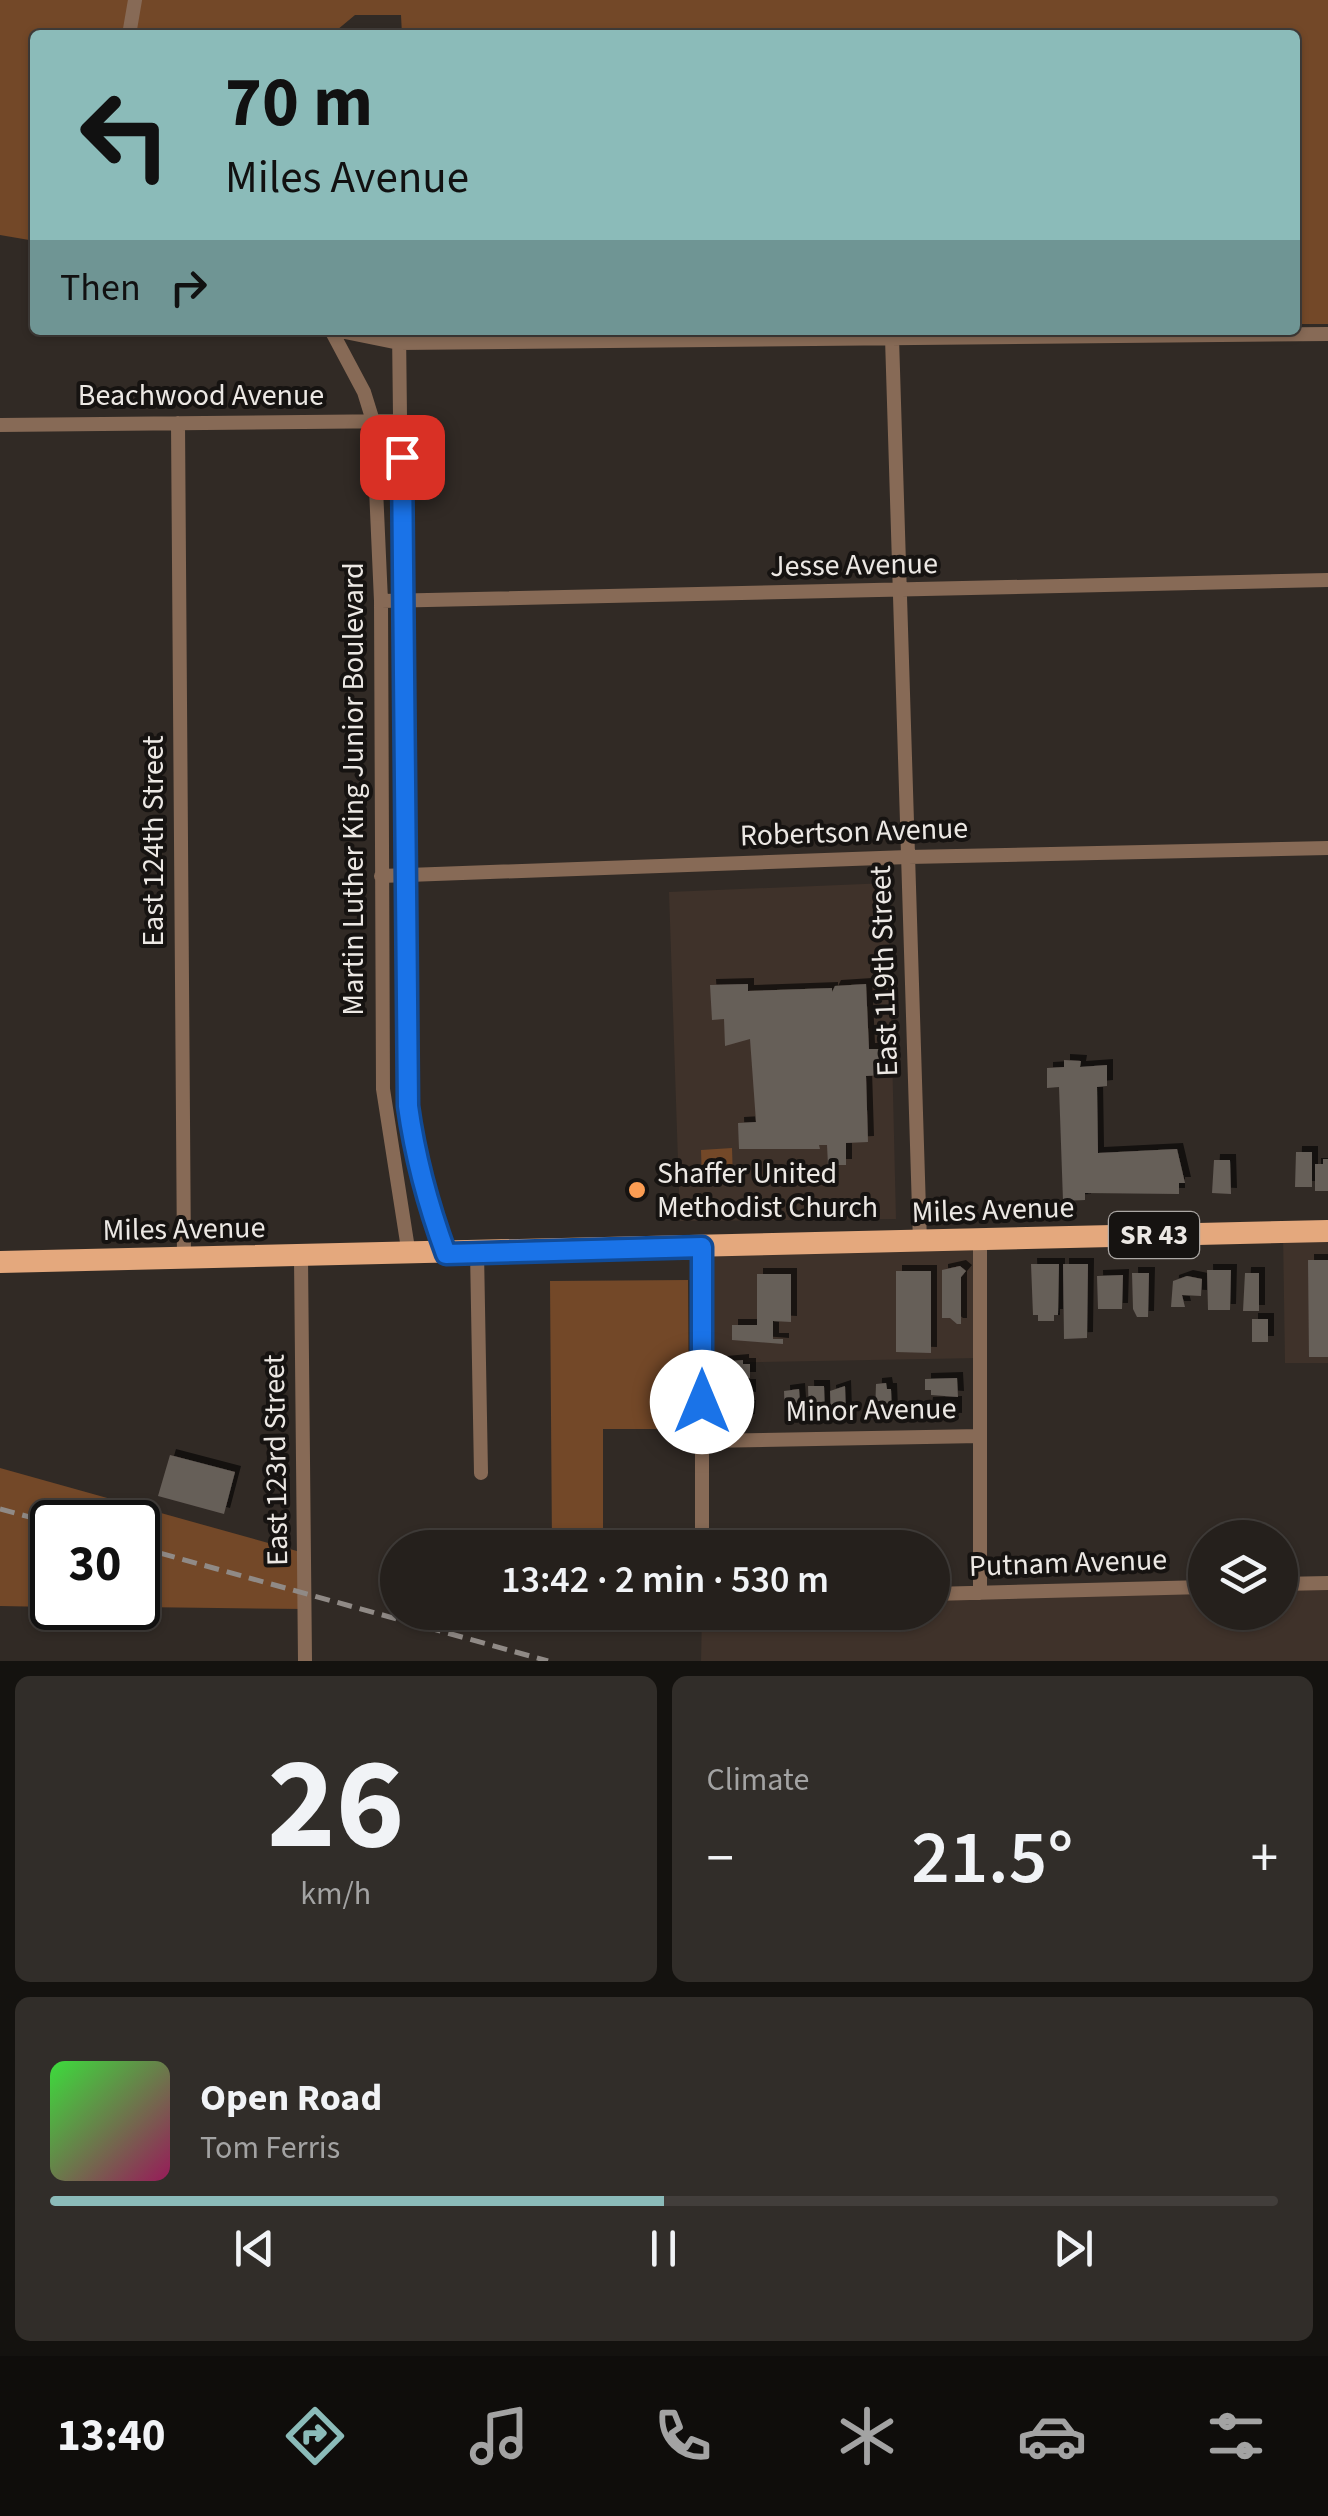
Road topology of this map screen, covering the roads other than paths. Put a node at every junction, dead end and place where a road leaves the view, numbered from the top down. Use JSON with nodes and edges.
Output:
{"nodes":[{"id":1,"x":135,"y":0,"type":"edge"},
{"id":2,"x":130,"y":30,"type":"edge"},
{"id":3,"x":1300,"y":334,"type":"edge"},
{"id":4,"x":1328,"y":334,"type":"edge"},
{"id":5,"x":336,"y":335,"type":"edge"},
{"id":6,"x":1219,"y":335,"type":"edge"},
{"id":7,"x":399,"y":336,"type":"edge"},
{"id":8,"x":892,"y":338,"type":"junction"},
{"id":9,"x":372,"y":421,"type":"junction"},
{"id":10,"x":402,"y":421,"type":"junction"},
{"id":11,"x":178,"y":423,"type":"junction"},
{"id":12,"x":0,"y":424,"type":"edge"},
{"id":13,"x":1328,"y":580,"type":"edge"},
{"id":14,"x":902,"y":592,"type":"junction"},
{"id":15,"x":381,"y":601,"type":"junction"},
{"id":16,"x":404,"y":601,"type":"junction"},
{"id":17,"x":1328,"y":848,"type":"edge"},
{"id":18,"x":908,"y":857,"type":"junction"},
{"id":19,"x":381,"y":876,"type":"junction"},
{"id":20,"x":407,"y":876,"type":"junction"},
{"id":21,"x":1328,"y":1231,"type":"edge"},
{"id":22,"x":980,"y":1240,"type":"junction"},
{"id":23,"x":920,"y":1242,"type":"junction"},
{"id":24,"x":702,"y":1247,"type":"junction"},
{"id":25,"x":477,"y":1252,"type":"junction"},
{"id":26,"x":446,"y":1254,"type":"junction"},
{"id":27,"x":409,"y":1255,"type":"junction"},
{"id":28,"x":301,"y":1258,"type":"junction"},
{"id":29,"x":184,"y":1259,"type":"junction"},
{"id":30,"x":0,"y":1262,"type":"edge"},
{"id":31,"x":980,"y":1436,"type":"junction"},
{"id":32,"x":702,"y":1441,"type":"junction"},
{"id":33,"x":481,"y":1473,"type":"dead end"},
{"id":34,"x":702,"y":1530,"type":"edge"},
{"id":35,"x":1328,"y":1583,"type":"edge"},
{"id":36,"x":1298,"y":1584,"type":"edge"},
{"id":37,"x":1188,"y":1587,"type":"edge"},
{"id":38,"x":980,"y":1593,"type":"junction"},
{"id":39,"x":950,"y":1594,"type":"edge"},
{"id":40,"x":305,"y":1661,"type":"edge"}],
"edges":[{"from":1,"to":2,"type":"street"},
{"from":3,"to":4,"type":"street"},
{"from":5,"to":9,"type":"street","name":"Martin Luther King Junior Boulevard"},
{"from":6,"to":8,"type":"street"},
{"from":7,"to":8,"type":"street"},
{"from":7,"to":10,"type":"street","name":"Martin Luther King Junior Boulevard"},
{"from":8,"to":14,"type":"street","name":"East 119th Street"},
{"from":9,"to":10,"type":"street","name":"Beachwood Avenue"},
{"from":9,"to":11,"type":"street","name":"Beachwood Avenue"},
{"from":9,"to":15,"type":"street","name":"Martin Luther King Junior Boulevard"},
{"from":10,"to":16,"type":"street","name":"Martin Luther King Junior Boulevard"},
{"from":11,"to":12,"type":"street","name":"Beachwood Avenue"},
{"from":11,"to":29,"type":"street","name":"East 124th Street"},
{"from":13,"to":14,"type":"street","name":"Jesse Avenue"},
{"from":14,"to":16,"type":"street","name":"Jesse Avenue"},
{"from":14,"to":18,"type":"street","name":"East 119th Street"},
{"from":15,"to":16,"type":"street","name":"Jesse Avenue"},
{"from":15,"to":19,"type":"street","name":"Martin Luther King Junior Boulevard"},
{"from":16,"to":20,"type":"street","name":"Martin Luther King Junior Boulevard"},
{"from":17,"to":18,"type":"street","name":"Robertson Avenue"},
{"from":18,"to":20,"type":"street","name":"Robertson Avenue"},
{"from":18,"to":23,"type":"street","name":"East 119th Street"},
{"from":19,"to":20,"type":"street","name":"Robertson Avenue"},
{"from":19,"to":27,"type":"street","name":"Martin Luther King Junior Boulevard"},
{"from":20,"to":26,"type":"street","name":"Martin Luther King Junior Boulevard"},
{"from":21,"to":22,"type":"main road","name":"Miles Avenue","number":"SR 43"},
{"from":22,"to":23,"type":"main road","name":"Miles Avenue","number":"SR 43"},
{"from":22,"to":31,"type":"street"},
{"from":23,"to":24,"type":"main road","name":"Miles Avenue","number":"SR 43"},
{"from":24,"to":25,"type":"main road","name":"Miles Avenue","number":"SR 43"},
{"from":24,"to":32,"type":"street"},
{"from":25,"to":26,"type":"main road","name":"Miles Avenue","number":"SR 43"},
{"from":25,"to":33,"type":"street"},
{"from":26,"to":27,"type":"main road","name":"Miles Avenue","number":"SR 43"},
{"from":27,"to":28,"type":"main road","name":"Miles Avenue","number":"SR 43"},
{"from":28,"to":29,"type":"main road","name":"Miles Avenue","number":"SR 43"},
{"from":28,"to":40,"type":"street","name":"East 123rd Street"},
{"from":29,"to":30,"type":"main road","name":"Miles Avenue","number":"SR 43"},
{"from":31,"to":32,"type":"street","name":"Minor Avenue"},
{"from":31,"to":38,"type":"street"},
{"from":32,"to":34,"type":"street"},
{"from":35,"to":36,"type":"street"},
{"from":37,"to":38,"type":"street","name":"Putnam Avenue"},
{"from":38,"to":39,"type":"street","name":"Putnam Avenue"}]}
